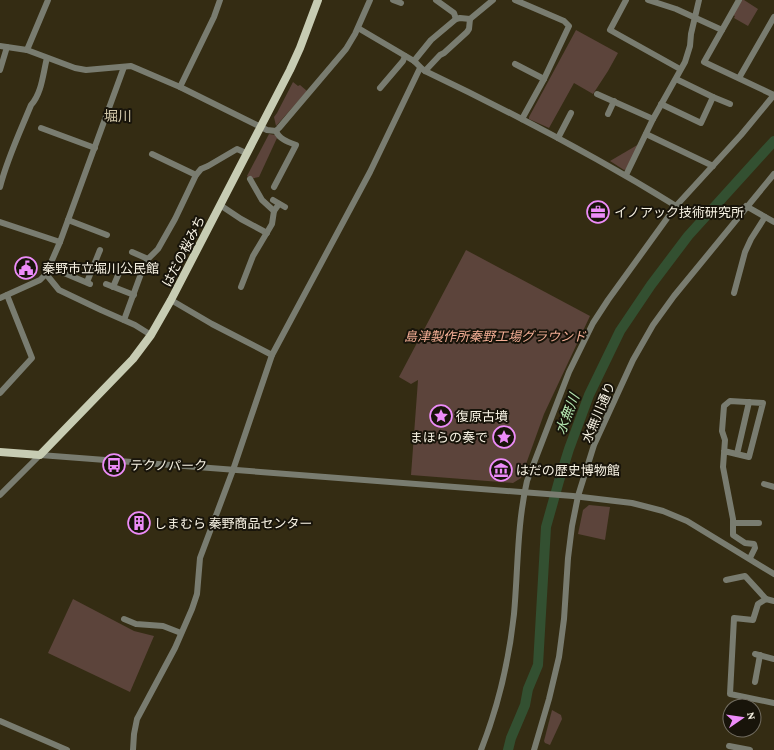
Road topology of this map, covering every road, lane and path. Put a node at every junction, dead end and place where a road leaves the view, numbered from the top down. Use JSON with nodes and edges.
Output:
{"nodes":[{"id":1,"x":48,"y":0,"type":"edge"},
{"id":2,"x":220,"y":0,"type":"edge"},
{"id":3,"x":318,"y":0,"type":"edge"},
{"id":4,"x":370,"y":0,"type":"edge"},
{"id":5,"x":393,"y":0,"type":"edge"},
{"id":6,"x":436,"y":0,"type":"edge"},
{"id":7,"x":493,"y":0,"type":"edge"},
{"id":8,"x":515,"y":0,"type":"edge"},
{"id":9,"x":626,"y":0,"type":"edge"},
{"id":10,"x":648,"y":0,"type":"edge"},
{"id":11,"x":699,"y":0,"type":"edge"},
{"id":12,"x":739,"y":0,"type":"edge"},
{"id":13,"x":401,"y":3,"type":"dead end"},
{"id":14,"x":774,"y":17,"type":"edge"},
{"id":15,"x":695,"y":18,"type":"junction"},
{"id":16,"x":456,"y":19,"type":"junction"},
{"id":17,"x":470,"y":19,"type":"junction"},
{"id":18,"x":358,"y":28,"type":"junction"},
{"id":19,"x":722,"y":30,"type":"junction"},
{"id":20,"x":0,"y":46,"type":"edge"},
{"id":21,"x":7,"y":47,"type":"junction"},
{"id":22,"x":27,"y":50,"type":"junction"},
{"id":23,"x":405,"y":56,"type":"junction"},
{"id":24,"x":47,"y":58,"type":"junction"},
{"id":25,"x":414,"y":61,"type":"junction"},
{"id":26,"x":515,"y":64,"type":"dead end"},
{"id":27,"x":124,"y":67,"type":"junction"},
{"id":28,"x":680,"y":69,"type":"junction"},
{"id":29,"x":0,"y":70,"type":"edge"},
{"id":30,"x":422,"y":70,"type":"junction"},
{"id":31,"x":739,"y":78,"type":"junction"},
{"id":32,"x":544,"y":79,"type":"junction"},
{"id":33,"x":676,"y":79,"type":"junction"},
{"id":34,"x":180,"y":87,"type":"junction"},
{"id":35,"x":380,"y":88,"type":"dead end"},
{"id":36,"x":597,"y":94,"type":"dead end"},
{"id":37,"x":774,"y":95,"type":"edge"},
{"id":38,"x":713,"y":97,"type":"junction"},
{"id":39,"x":614,"y":102,"type":"junction"},
{"id":40,"x":661,"y":104,"type":"junction"},
{"id":41,"x":730,"y":104,"type":"dead end"},
{"id":42,"x":571,"y":113,"type":"dead end"},
{"id":43,"x":608,"y":114,"type":"dead end"},
{"id":44,"x":522,"y":119,"type":"junction"},
{"id":45,"x":653,"y":119,"type":"junction"},
{"id":46,"x":261,"y":126,"type":"junction"},
{"id":47,"x":42,"y":128,"type":"dead end"},
{"id":48,"x":276,"y":130,"type":"junction"},
{"id":49,"x":646,"y":134,"type":"junction"},
{"id":50,"x":558,"y":138,"type":"junction"},
{"id":51,"x":95,"y":148,"type":"junction"},
{"id":52,"x":246,"y":153,"type":"junction"},
{"id":53,"x":152,"y":154,"type":"dead end"},
{"id":54,"x":713,"y":166,"type":"junction"},
{"id":55,"x":774,"y":174,"type":"edge"},
{"id":56,"x":196,"y":175,"type":"junction"},
{"id":57,"x":626,"y":175,"type":"junction"},
{"id":58,"x":250,"y":180,"type":"dead end"},
{"id":59,"x":0,"y":187,"type":"edge"},
{"id":60,"x":274,"y":187,"type":"dead end"},
{"id":61,"x":220,"y":205,"type":"junction"},
{"id":62,"x":676,"y":206,"type":"junction"},
{"id":63,"x":746,"y":206,"type":"junction"},
{"id":64,"x":285,"y":207,"type":"dead end"},
{"id":65,"x":274,"y":211,"type":"junction"},
{"id":66,"x":765,"y":217,"type":"junction"},
{"id":67,"x":68,"y":220,"type":"junction"},
{"id":68,"x":0,"y":222,"type":"edge"},
{"id":69,"x":774,"y":222,"type":"edge"},
{"id":70,"x":267,"y":233,"type":"junction"},
{"id":71,"x":107,"y":235,"type":"dead end"},
{"id":72,"x":60,"y":242,"type":"junction"},
{"id":73,"x":100,"y":250,"type":"dead end"},
{"id":74,"x":132,"y":252,"type":"dead end"},
{"id":75,"x":148,"y":259,"type":"junction"},
{"id":76,"x":50,"y":267,"type":"junction"},
{"id":77,"x":119,"y":273,"type":"dead end"},
{"id":78,"x":46,"y":274,"type":"junction"},
{"id":79,"x":106,"y":284,"type":"dead end"},
{"id":80,"x":113,"y":287,"type":"junction"},
{"id":81,"x":242,"y":287,"type":"dead end"},
{"id":82,"x":734,"y":293,"type":"dead end"},
{"id":83,"x":134,"y":294,"type":"junction"},
{"id":84,"x":7,"y":295,"type":"junction"},
{"id":85,"x":0,"y":298,"type":"edge"},
{"id":86,"x":171,"y":300,"type":"junction"},
{"id":87,"x":124,"y":320,"type":"junction"},
{"id":88,"x":151,"y":334,"type":"junction"},
{"id":89,"x":272,"y":355,"type":"junction"},
{"id":90,"x":0,"y":393,"type":"edge"},
{"id":91,"x":749,"y":402,"type":"junction"},
{"id":92,"x":0,"y":452,"type":"edge"},
{"id":93,"x":724,"y":452,"type":"junction"},
{"id":94,"x":737,"y":454,"type":"junction"},
{"id":95,"x":40,"y":455,"type":"junction"},
{"id":96,"x":232,"y":470,"type":"junction"},
{"id":97,"x":764,"y":484,"type":"dead end"},
{"id":98,"x":774,"y":487,"type":"edge"},
{"id":99,"x":524,"y":493,"type":"junction"},
{"id":100,"x":0,"y":495,"type":"edge"},
{"id":101,"x":575,"y":496,"type":"junction"},
{"id":102,"x":733,"y":523,"type":"junction"},
{"id":103,"x":759,"y":523,"type":"dead end"},
{"id":104,"x":750,"y":558,"type":"junction"},
{"id":105,"x":774,"y":574,"type":"edge"},
{"id":106,"x":726,"y":580,"type":"dead end"},
{"id":107,"x":766,"y":599,"type":"junction"},
{"id":108,"x":774,"y":601,"type":"edge"},
{"id":109,"x":124,"y":619,"type":"dead end"},
{"id":110,"x":182,"y":633,"type":"junction"},
{"id":111,"x":774,"y":659,"type":"edge"},
{"id":112,"x":754,"y":677,"type":"dead end"},
{"id":113,"x":749,"y":698,"type":"edge"},
{"id":114,"x":762,"y":701,"type":"edge"},
{"id":115,"x":774,"y":703,"type":"edge"},
{"id":116,"x":0,"y":721,"type":"edge"},
{"id":117,"x":729,"y":746,"type":"dead end"},
{"id":118,"x":67,"y":750,"type":"edge"},
{"id":119,"x":133,"y":750,"type":"edge"},
{"id":120,"x":482,"y":750,"type":"edge"},
{"id":121,"x":534,"y":750,"type":"edge"},
{"id":122,"x":748,"y":750,"type":"edge"}],
"edges":[{"from":1,"to":22,"type":"street"},
{"from":2,"to":34,"type":"street"},
{"from":3,"to":46,"type":"main road","name":"はだの桜みち"},
{"from":4,"to":18,"type":"street"},
{"from":5,"to":13,"type":"street"},
{"from":6,"to":16,"type":"street"},
{"from":7,"to":17,"type":"street"},
{"from":8,"to":32,"type":"street"},
{"from":9,"to":28,"type":"street"},
{"from":10,"to":15,"type":"street"},
{"from":11,"to":15,"type":"street"},
{"from":12,"to":19,"type":"street"},
{"from":14,"to":31,"type":"street"},
{"from":15,"to":19,"type":"street"},
{"from":15,"to":28,"type":"street"},
{"from":16,"to":17,"type":"street"},
{"from":16,"to":25,"type":"street"},
{"from":17,"to":30,"type":"street"},
{"from":18,"to":23,"type":"street"},
{"from":18,"to":48,"type":"street"},
{"from":19,"to":31,"type":"street"},
{"from":20,"to":21,"type":"street"},
{"from":21,"to":22,"type":"street"},
{"from":21,"to":29,"type":"street"},
{"from":22,"to":24,"type":"street"},
{"from":23,"to":25,"type":"street"},
{"from":23,"to":35,"type":"street"},
{"from":24,"to":27,"type":"street"},
{"from":24,"to":59,"type":"street"},
{"from":25,"to":30,"type":"street"},
{"from":26,"to":32,"type":"street"},
{"from":27,"to":34,"type":"street"},
{"from":27,"to":51,"type":"street"},
{"from":28,"to":33,"type":"street"},
{"from":30,"to":44,"type":"street"},
{"from":30,"to":89,"type":"street"},
{"from":31,"to":37,"type":"street"},
{"from":32,"to":44,"type":"street"},
{"from":33,"to":38,"type":"street"},
{"from":33,"to":40,"type":"street"},
{"from":34,"to":46,"type":"street"},
{"from":36,"to":39,"type":"street"},
{"from":37,"to":54,"type":"street"},
{"from":38,"to":40,"type":"street"},
{"from":38,"to":41,"type":"street"},
{"from":39,"to":43,"type":"street"},
{"from":39,"to":45,"type":"street"},
{"from":40,"to":45,"type":"street"},
{"from":42,"to":50,"type":"street"},
{"from":44,"to":50,"type":"street"},
{"from":45,"to":49,"type":"street"},
{"from":46,"to":48,"type":"street"},
{"from":46,"to":52,"type":"main road","name":"はだの桜みち"},
{"from":47,"to":51,"type":"street"},
{"from":48,"to":60,"type":"street"},
{"from":49,"to":54,"type":"street"},
{"from":49,"to":57,"type":"street"},
{"from":50,"to":57,"type":"street"},
{"from":51,"to":67,"type":"street"},
{"from":52,"to":56,"type":"street"},
{"from":52,"to":61,"type":"main road","name":"はだの桜みち"},
{"from":53,"to":56,"type":"street"},
{"from":54,"to":62,"type":"street"},
{"from":55,"to":63,"type":"street","name":"水無川通り"},
{"from":56,"to":75,"type":"street"},
{"from":57,"to":62,"type":"street"},
{"from":58,"to":65,"type":"street"},
{"from":61,"to":70,"type":"street"},
{"from":61,"to":86,"type":"main road","name":"はだの桜みち"},
{"from":62,"to":99,"type":"street"},
{"from":63,"to":66,"type":"street"},
{"from":63,"to":101,"type":"street","name":"水無川通り"},
{"from":64,"to":65,"type":"street"},
{"from":65,"to":70,"type":"street"},
{"from":66,"to":69,"type":"street"},
{"from":66,"to":82,"type":"street"},
{"from":67,"to":71,"type":"street"},
{"from":67,"to":72,"type":"street"},
{"from":68,"to":72,"type":"street"},
{"from":70,"to":81,"type":"street"},
{"from":72,"to":76,"type":"street"},
{"from":73,"to":76,"type":"street"},
{"from":74,"to":75,"type":"street"},
{"from":75,"to":83,"type":"street"},
{"from":76,"to":78,"type":"street"},
{"from":77,"to":80,"type":"street"},
{"from":78,"to":84,"type":"street"},
{"from":78,"to":87,"type":"street"},
{"from":79,"to":80,"type":"street"},
{"from":80,"to":83,"type":"street"},
{"from":83,"to":87,"type":"street"},
{"from":84,"to":85,"type":"street"},
{"from":84,"to":90,"type":"street"},
{"from":86,"to":88,"type":"main road","name":"はだの桜みち"},
{"from":86,"to":89,"type":"street"},
{"from":87,"to":88,"type":"street"},
{"from":88,"to":95,"type":"main road","name":"はだの桜みち"},
{"from":89,"to":96,"type":"street"},
{"from":91,"to":93,"type":"street"},
{"from":91,"to":94,"type":"street"},
{"from":91,"to":94,"type":"street"},
{"from":92,"to":95,"type":"main road"},
{"from":93,"to":94,"type":"street"},
{"from":93,"to":102,"type":"street"},
{"from":95,"to":96,"type":"street"},
{"from":95,"to":100,"type":"street","name":"はだの桜みち"},
{"from":96,"to":99,"type":"street"},
{"from":96,"to":110,"type":"street"},
{"from":97,"to":98,"type":"street"},
{"from":99,"to":101,"type":"street"},
{"from":99,"to":120,"type":"street"},
{"from":101,"to":104,"type":"street"},
{"from":101,"to":121,"type":"street","name":"水無川通り"},
{"from":102,"to":103,"type":"street"},
{"from":102,"to":104,"type":"street"},
{"from":104,"to":105,"type":"street"},
{"from":106,"to":107,"type":"street"},
{"from":107,"to":108,"type":"street"},
{"from":107,"to":113,"type":"street"},
{"from":109,"to":110,"type":"street"},
{"from":110,"to":119,"type":"street"},
{"from":111,"to":112,"type":"street"},
{"from":114,"to":115,"type":"street"},
{"from":116,"to":118,"type":"street"},
{"from":117,"to":122,"type":"street"}]}
